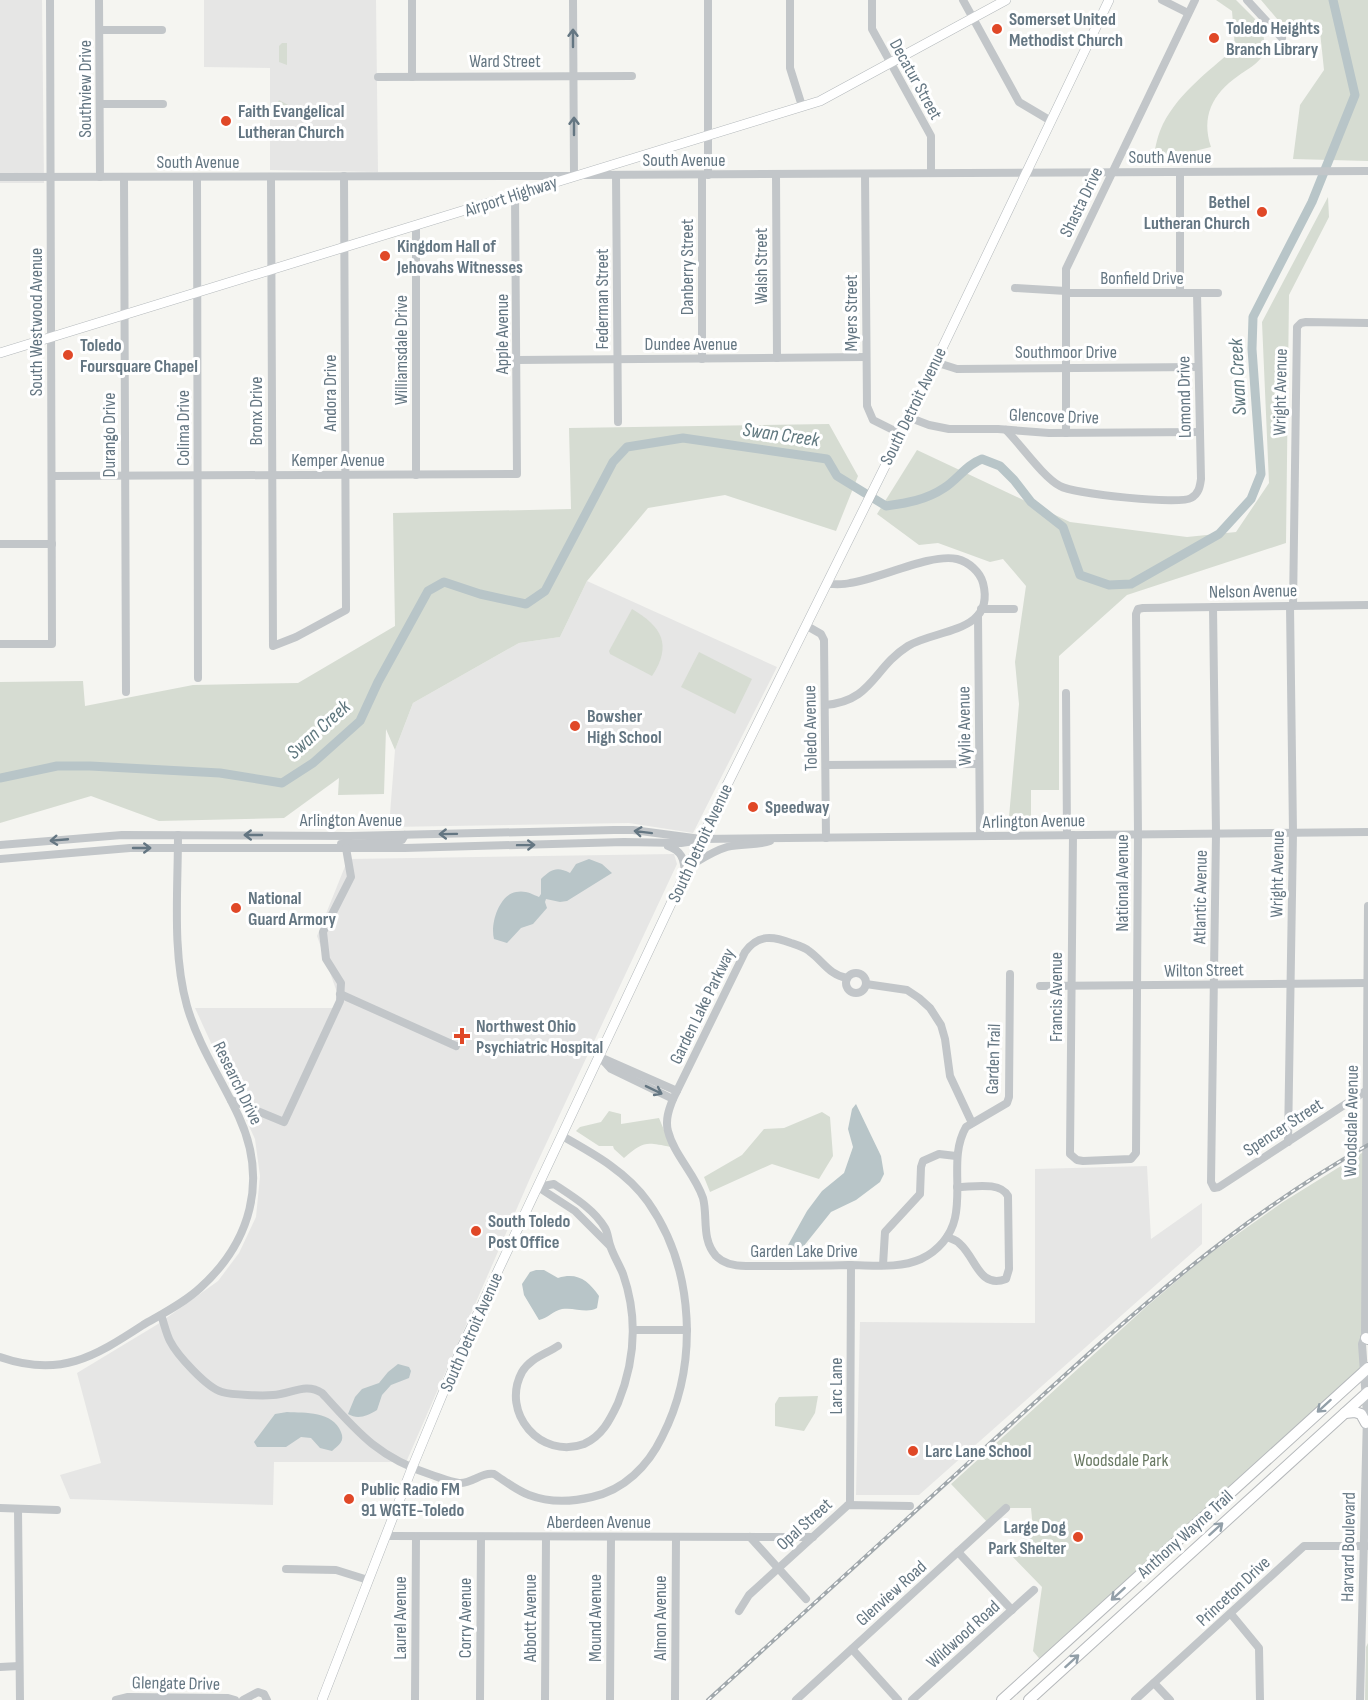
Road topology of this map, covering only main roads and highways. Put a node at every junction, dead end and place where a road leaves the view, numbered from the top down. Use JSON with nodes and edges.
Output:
{"nodes":[{"id":1,"x":1006,"y":0,"type":"edge"},
{"id":2,"x":1109,"y":0,"type":"edge"},
{"id":3,"x":0,"y":353,"type":"edge"},
{"id":4,"x":1365,"y":1370,"type":"edge"},
{"id":5,"x":1367,"y":1392,"type":"edge"},
{"id":6,"x":1345,"y":1413,"type":"junction"},
{"id":7,"x":1366,"y":1423,"type":"road end"},
{"id":8,"x":1004,"y":1698,"type":"edge"},
{"id":9,"x":322,"y":1700,"type":"edge"},
{"id":10,"x":1029,"y":1700,"type":"edge"}],
"edges":[{"from":1,"to":3,"type":"main road","name":"Airport Highway"},
{"from":2,"to":9,"type":"main road","name":"South Detroit Avenue"},
{"from":4,"to":8,"type":"highway","name":"Anthony Wayne Trail","one_way":true},
{"from":5,"to":6,"type":"highway","name":"Anthony Wayne Trail"},
{"from":6,"to":7,"type":"highway"},
{"from":10,"to":6,"type":"highway","name":"Anthony Wayne Trail","one_way":true}]}
